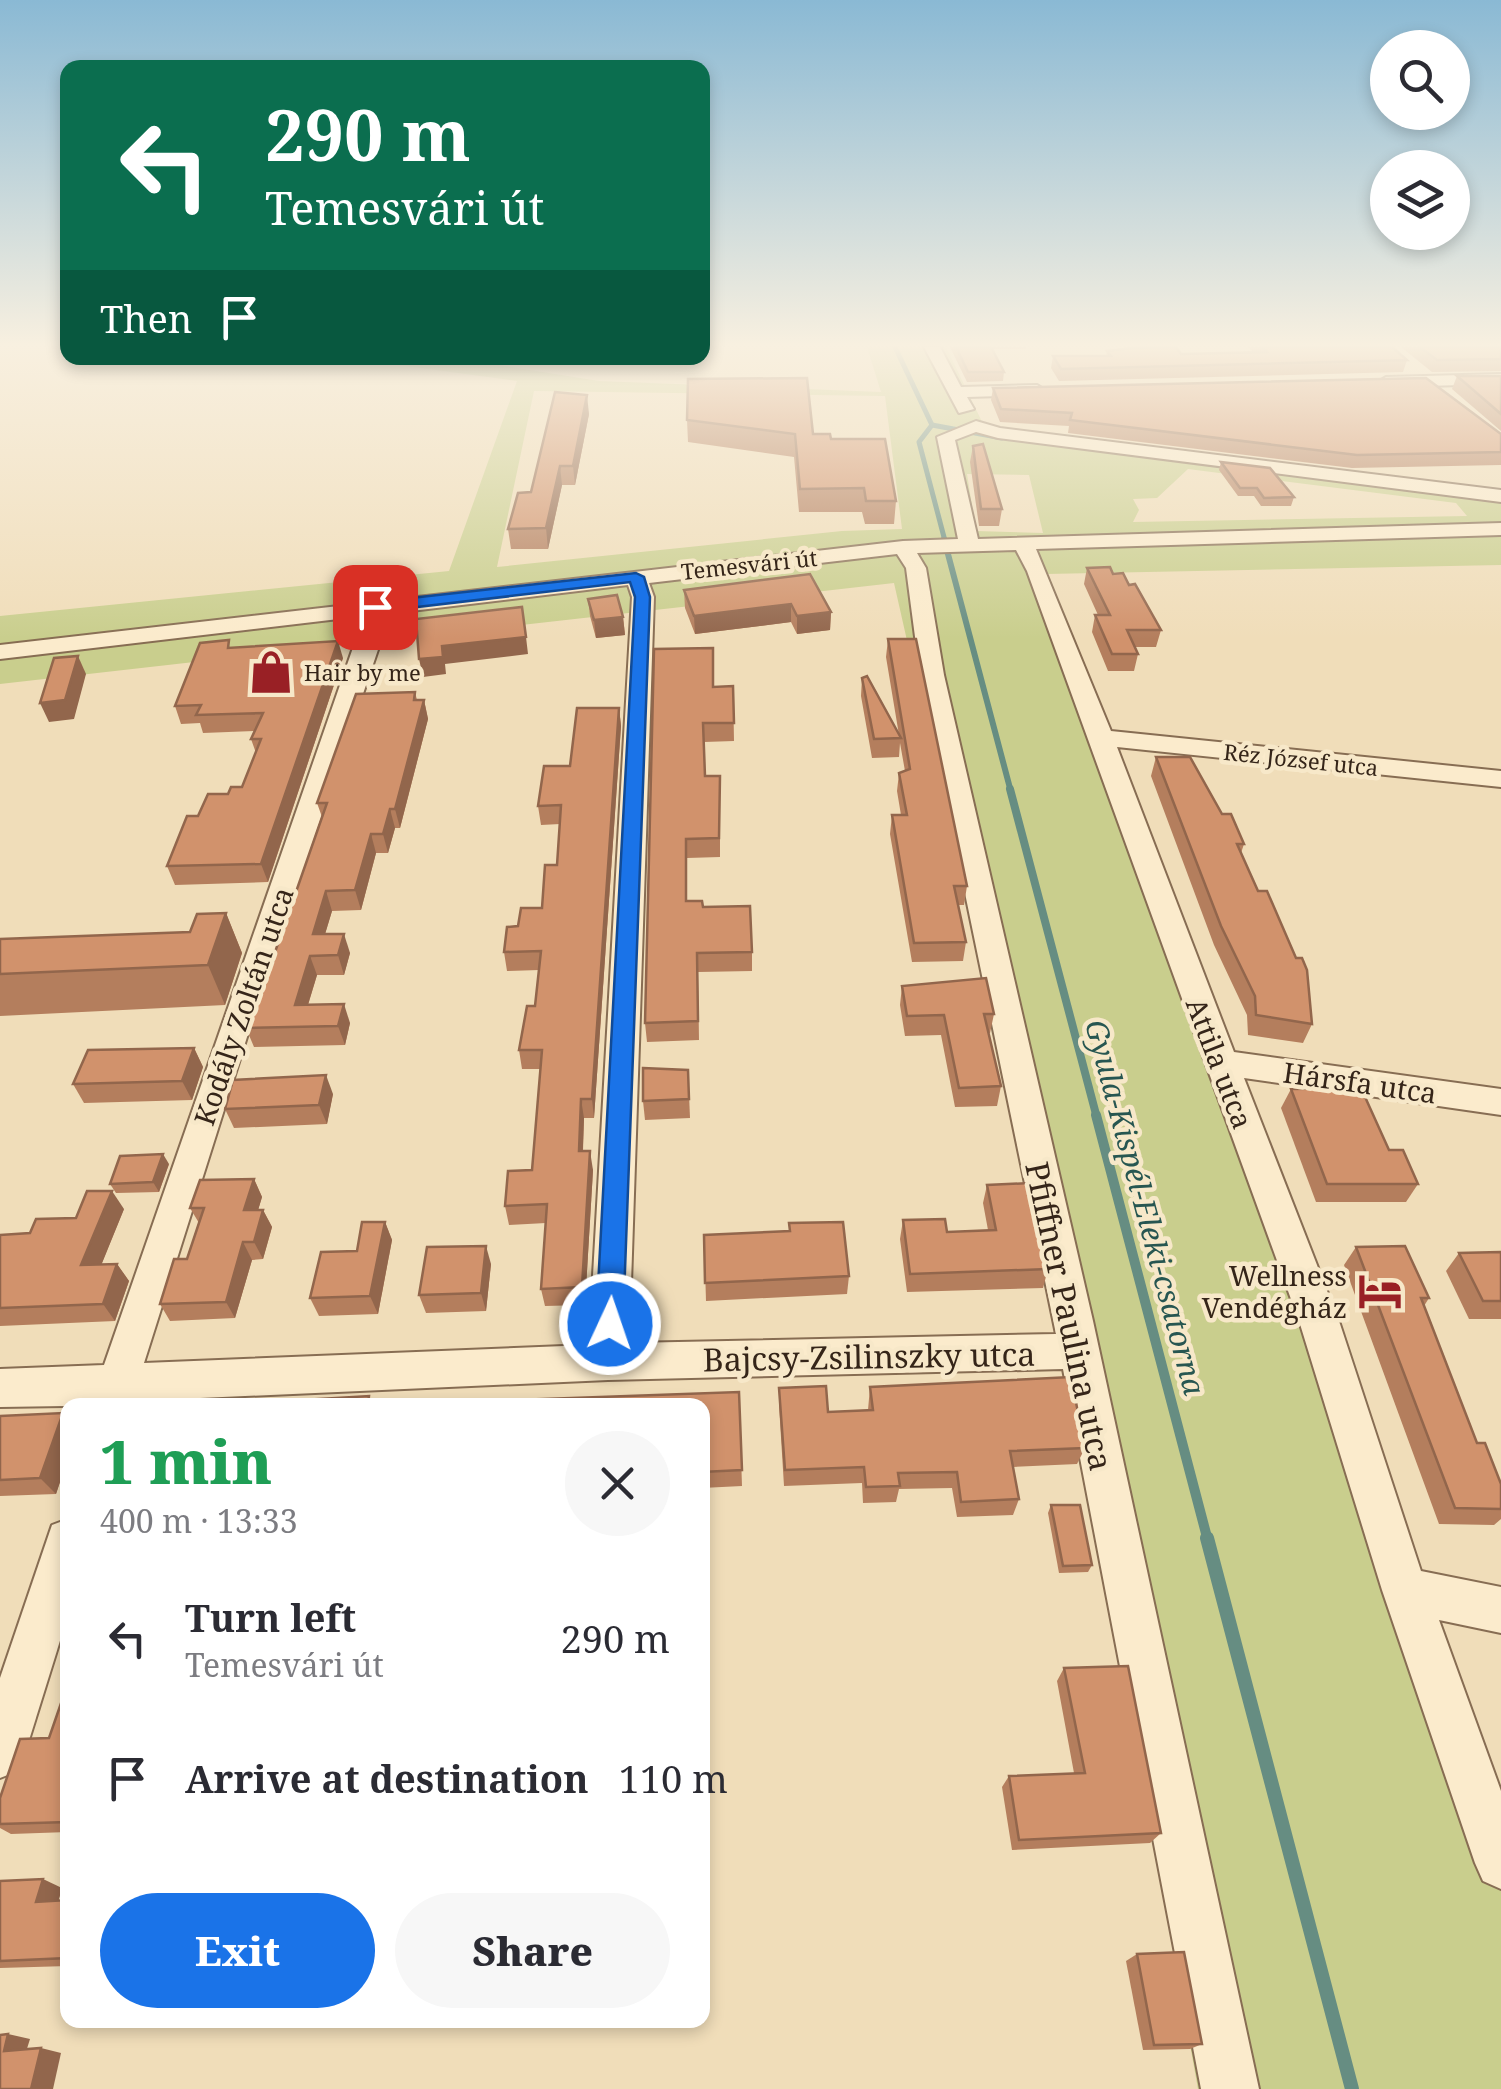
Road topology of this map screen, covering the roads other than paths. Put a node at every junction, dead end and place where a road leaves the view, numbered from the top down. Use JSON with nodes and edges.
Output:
{"nodes":[{"id":1,"x":947,"y":444,"type":"edge"},
{"id":2,"x":1083,"y":444,"type":"edge"},
{"id":3,"x":1501,"y":496,"type":"edge"},
{"id":4,"x":1501,"y":529,"type":"edge"},
{"id":5,"x":1021,"y":541,"type":"junction"},
{"id":6,"x":965,"y":543,"type":"junction"},
{"id":7,"x":914,"y":546,"type":"junction"},
{"id":8,"x":636,"y":577,"type":"junction"},
{"id":9,"x":375,"y":607,"type":"junction"},
{"id":10,"x":0,"y":652,"type":"edge"},
{"id":11,"x":1102,"y":738,"type":"junction"},
{"id":12,"x":1501,"y":780,"type":"edge"},
{"id":13,"x":1219,"y":1062,"type":"junction"},
{"id":14,"x":1501,"y":1102,"type":"edge"},
{"id":15,"x":1078,"y":1351,"type":"junction"},
{"id":16,"x":608,"y":1362,"type":"junction"},
{"id":17,"x":0,"y":1388,"type":"edge"},
{"id":18,"x":114,"y":1394,"type":"edge"},
{"id":19,"x":60,"y":1566,"type":"edge"},
{"id":20,"x":1405,"y":1590,"type":"junction"},
{"id":21,"x":1501,"y":1610,"type":"edge"},
{"id":22,"x":0,"y":1753,"type":"edge"},
{"id":23,"x":1501,"y":1862,"type":"edge"},
{"id":24,"x":1230,"y":2089,"type":"edge"}],
"edges":[{"from":1,"to":6,"type":"street"},
{"from":2,"to":3,"type":"street"},
{"from":4,"to":5,"type":"street","name":"Temesvári út"},
{"from":5,"to":6,"type":"street","name":"Temesvári út"},
{"from":5,"to":11,"type":"street","name":"Attila utca"},
{"from":6,"to":7,"type":"street","name":"Temesvári út"},
{"from":7,"to":8,"type":"street","name":"Temesvári út"},
{"from":7,"to":15,"type":"street","name":"Pfiffner Paulina utca"},
{"from":8,"to":9,"type":"street","name":"Temesvári út"},
{"from":8,"to":16,"type":"street"},
{"from":9,"to":10,"type":"street","name":"Temesvári út"},
{"from":9,"to":18,"type":"street","name":"Kodály Zoltán utca"},
{"from":11,"to":12,"type":"street","name":"Réz József utca"},
{"from":11,"to":13,"type":"street","name":"Attila utca"},
{"from":13,"to":14,"type":"street","name":"Hársfa utca"},
{"from":13,"to":20,"type":"street","name":"Attila utca"},
{"from":15,"to":16,"type":"street","name":"Bajcsy-Zsilinszky utca"},
{"from":15,"to":24,"type":"street","name":"Pfiffner Paulina utca"},
{"from":16,"to":18,"type":"street","name":"Bajcsy-Zsilinszky utca"},
{"from":17,"to":18,"type":"street","name":"Bajcsy-Zsilinszky utca"},
{"from":19,"to":22,"type":"street"},
{"from":20,"to":21,"type":"street"},
{"from":20,"to":23,"type":"street","name":"Attila utca"}]}
